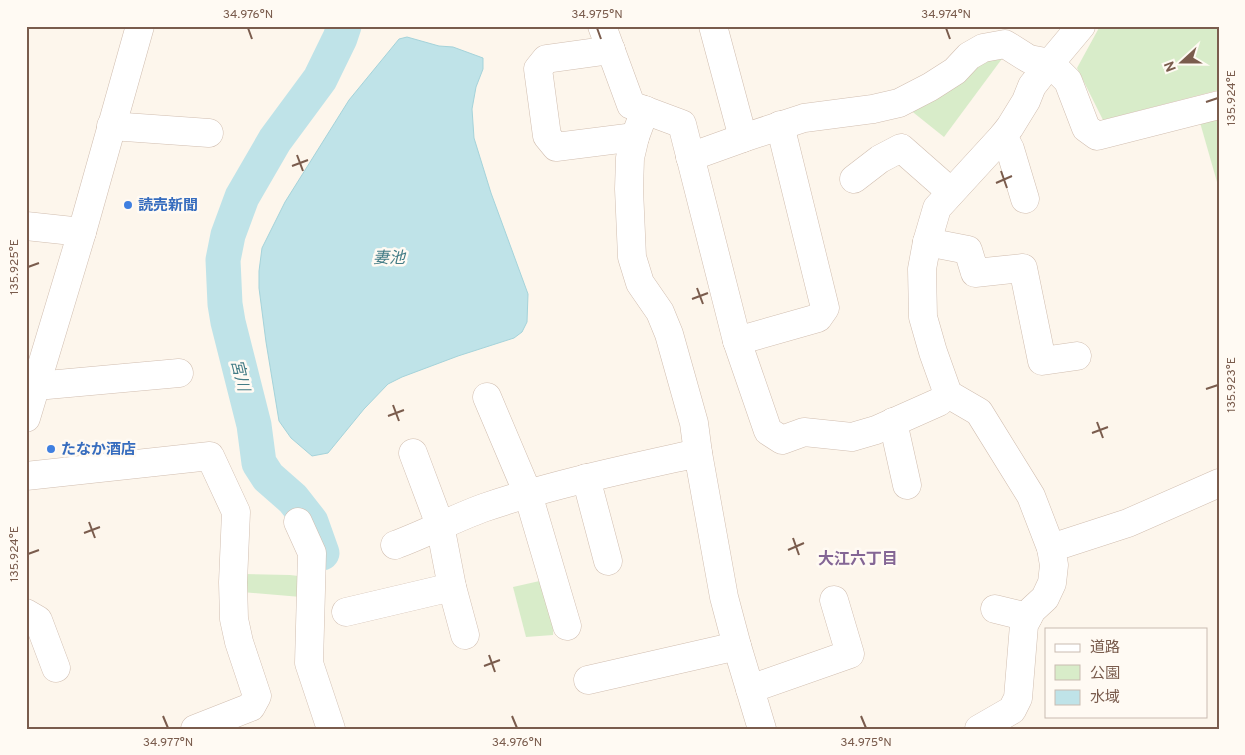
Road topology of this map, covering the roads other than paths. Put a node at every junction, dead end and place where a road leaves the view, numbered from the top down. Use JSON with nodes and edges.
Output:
{"nodes":[{"id":1,"x":140,"y":26,"type":"edge"},
{"id":2,"x":713,"y":26,"type":"edge"},
{"id":3,"x":1081,"y":26,"type":"edge"},
{"id":4,"x":607,"y":38,"type":"edge"},
{"id":5,"x":1050,"y":63,"type":"junction"},
{"id":6,"x":1219,"y":106,"type":"edge"},
{"id":7,"x":645,"y":110,"type":"junction"},
{"id":8,"x":780,"y":125,"type":"junction"},
{"id":9,"x":111,"y":126,"type":"junction"},
{"id":10,"x":209,"y":133,"type":"dead end"},
{"id":11,"x":1003,"y":136,"type":"junction"},
{"id":12,"x":635,"y":137,"type":"junction"},
{"id":13,"x":742,"y":138,"type":"junction"},
{"id":14,"x":690,"y":157,"type":"junction"},
{"id":15,"x":854,"y":179,"type":"dead end"},
{"id":16,"x":951,"y":192,"type":"junction"},
{"id":17,"x":1025,"y":199,"type":"dead end"},
{"id":18,"x":26,"y":226,"type":"edge"},
{"id":19,"x":82,"y":232,"type":"junction"},
{"id":20,"x":927,"y":242,"type":"junction"},
{"id":21,"x":737,"y":341,"type":"junction"},
{"id":22,"x":1077,"y":356,"type":"dead end"},
{"id":23,"x":179,"y":372,"type":"dead end"},
{"id":24,"x":36,"y":386,"type":"junction"},
{"id":25,"x":948,"y":394,"type":"junction"},
{"id":26,"x":487,"y":397,"type":"dead end"},
{"id":27,"x":26,"y":418,"type":"edge"},
{"id":28,"x":893,"y":422,"type":"junction"},
{"id":29,"x":413,"y":453,"type":"dead end"},
{"id":30,"x":698,"y":453,"type":"junction"},
{"id":31,"x":26,"y":476,"type":"edge"},
{"id":32,"x":586,"y":478,"type":"junction"},
{"id":33,"x":1219,"y":483,"type":"edge"},
{"id":34,"x":907,"y":485,"type":"dead end"},
{"id":35,"x":528,"y":494,"type":"junction"},
{"id":36,"x":298,"y":522,"type":"dead end"},
{"id":37,"x":440,"y":525,"type":"junction"},
{"id":38,"x":395,"y":546,"type":"dead end"},
{"id":39,"x":1051,"y":548,"type":"junction"},
{"id":40,"x":608,"y":561,"type":"dead end"},
{"id":41,"x":452,"y":587,"type":"junction"},
{"id":42,"x":834,"y":600,"type":"dead end"},
{"id":43,"x":995,"y":609,"type":"dead end"},
{"id":44,"x":346,"y":612,"type":"dead end"},
{"id":45,"x":26,"y":613,"type":"edge"},
{"id":46,"x":1028,"y":617,"type":"junction"},
{"id":47,"x":567,"y":626,"type":"dead end"},
{"id":48,"x":465,"y":635,"type":"dead end"},
{"id":49,"x":737,"y":646,"type":"junction"},
{"id":50,"x":56,"y":668,"type":"dead end"},
{"id":51,"x":588,"y":680,"type":"dead end"},
{"id":52,"x":750,"y":689,"type":"junction"},
{"id":53,"x":195,"y":729,"type":"edge"},
{"id":54,"x":331,"y":729,"type":"edge"},
{"id":55,"x":762,"y":729,"type":"edge"},
{"id":56,"x":979,"y":729,"type":"edge"}],
"edges":[{"from":1,"to":9,"type":"street"},
{"from":2,"to":13,"type":"street"},
{"from":3,"to":5,"type":"street"},
{"from":4,"to":7,"type":"street"},
{"from":4,"to":12,"type":"street"},
{"from":5,"to":6,"type":"street"},
{"from":5,"to":8,"type":"street"},
{"from":5,"to":11,"type":"street"},
{"from":7,"to":12,"type":"street"},
{"from":7,"to":14,"type":"street"},
{"from":8,"to":13,"type":"street"},
{"from":8,"to":21,"type":"street"},
{"from":9,"to":10,"type":"street"},
{"from":9,"to":19,"type":"street"},
{"from":11,"to":16,"type":"street"},
{"from":11,"to":17,"type":"street"},
{"from":12,"to":30,"type":"street"},
{"from":13,"to":14,"type":"street"},
{"from":14,"to":21,"type":"street"},
{"from":15,"to":16,"type":"street"},
{"from":16,"to":20,"type":"street"},
{"from":18,"to":19,"type":"street"},
{"from":19,"to":24,"type":"street"},
{"from":20,"to":22,"type":"street"},
{"from":20,"to":25,"type":"street"},
{"from":21,"to":28,"type":"street"},
{"from":23,"to":24,"type":"street"},
{"from":24,"to":27,"type":"street"},
{"from":25,"to":28,"type":"street"},
{"from":25,"to":39,"type":"street"},
{"from":26,"to":35,"type":"street"},
{"from":28,"to":34,"type":"street"},
{"from":29,"to":37,"type":"street"},
{"from":30,"to":32,"type":"street"},
{"from":30,"to":49,"type":"street"},
{"from":31,"to":53,"type":"street"},
{"from":32,"to":35,"type":"street"},
{"from":32,"to":40,"type":"street"},
{"from":33,"to":39,"type":"street"},
{"from":35,"to":37,"type":"street"},
{"from":35,"to":47,"type":"street"},
{"from":36,"to":54,"type":"street"},
{"from":37,"to":38,"type":"street"},
{"from":37,"to":41,"type":"street"},
{"from":39,"to":46,"type":"street"},
{"from":41,"to":44,"type":"street"},
{"from":41,"to":48,"type":"street"},
{"from":42,"to":52,"type":"street"},
{"from":43,"to":46,"type":"street"},
{"from":45,"to":50,"type":"street"},
{"from":46,"to":56,"type":"street"},
{"from":49,"to":51,"type":"street"},
{"from":49,"to":52,"type":"street"},
{"from":52,"to":55,"type":"street"}]}
